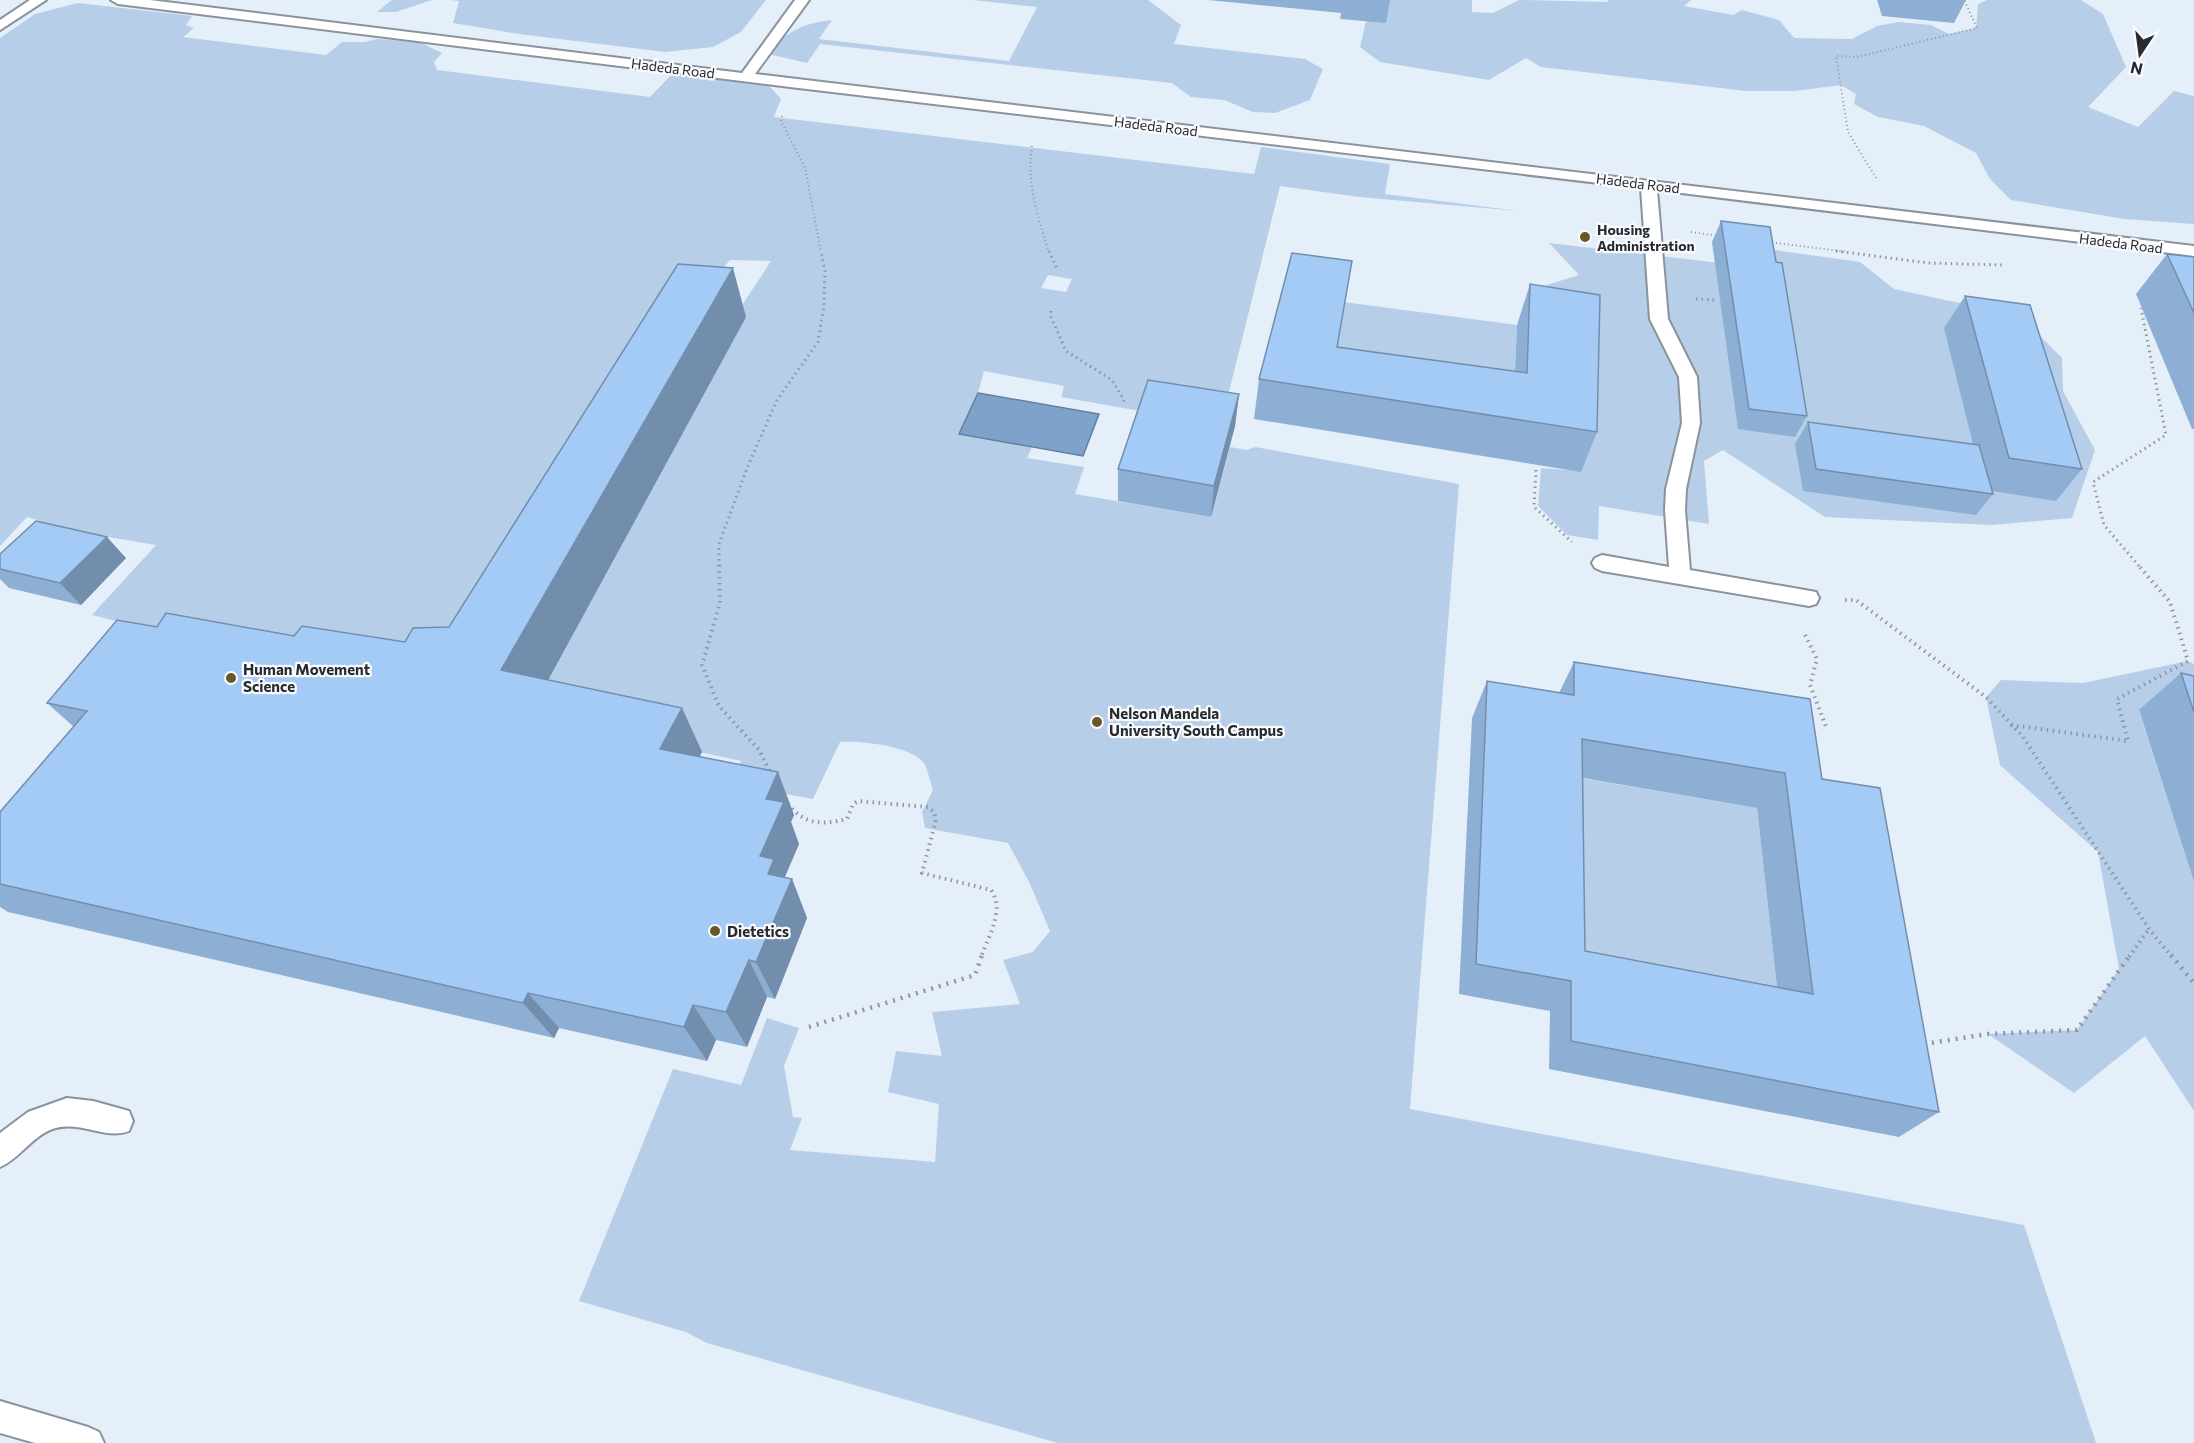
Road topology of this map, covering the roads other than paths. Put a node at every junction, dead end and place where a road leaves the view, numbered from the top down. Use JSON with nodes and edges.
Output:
{"nodes":[{"id":1,"x":39,"y":0,"type":"edge"},
{"id":2,"x":118,"y":0,"type":"edge"},
{"id":3,"x":802,"y":0,"type":"edge"},
{"id":4,"x":0,"y":26,"type":"edge"},
{"id":5,"x":746,"y":77,"type":"junction"},
{"id":6,"x":1649,"y":184,"type":"junction"},
{"id":7,"x":2194,"y":251,"type":"edge"},
{"id":8,"x":1602,"y":563,"type":"road end"},
{"id":9,"x":1680,"y":576,"type":"junction"},
{"id":10,"x":1809,"y":598,"type":"road end"},
{"id":11,"x":119,"y":1121,"type":"dead end"},
{"id":12,"x":0,"y":1153,"type":"edge"},
{"id":13,"x":0,"y":1417,"type":"edge"},
{"id":14,"x":88,"y":1443,"type":"edge"}],
"edges":[{"from":1,"to":4,"type":"lane"},
{"from":2,"to":5,"type":"lane","name":"Hadeda Road"},
{"from":3,"to":5,"type":"lane"},
{"from":5,"to":6,"type":"lane","name":"Hadeda Road"},
{"from":6,"to":7,"type":"lane","name":"Hadeda Road"},
{"from":6,"to":9,"type":"lane"},
{"from":8,"to":9,"type":"lane"},
{"from":9,"to":10,"type":"lane"},
{"from":11,"to":12,"type":"lane"},
{"from":13,"to":14,"type":"lane"}]}
